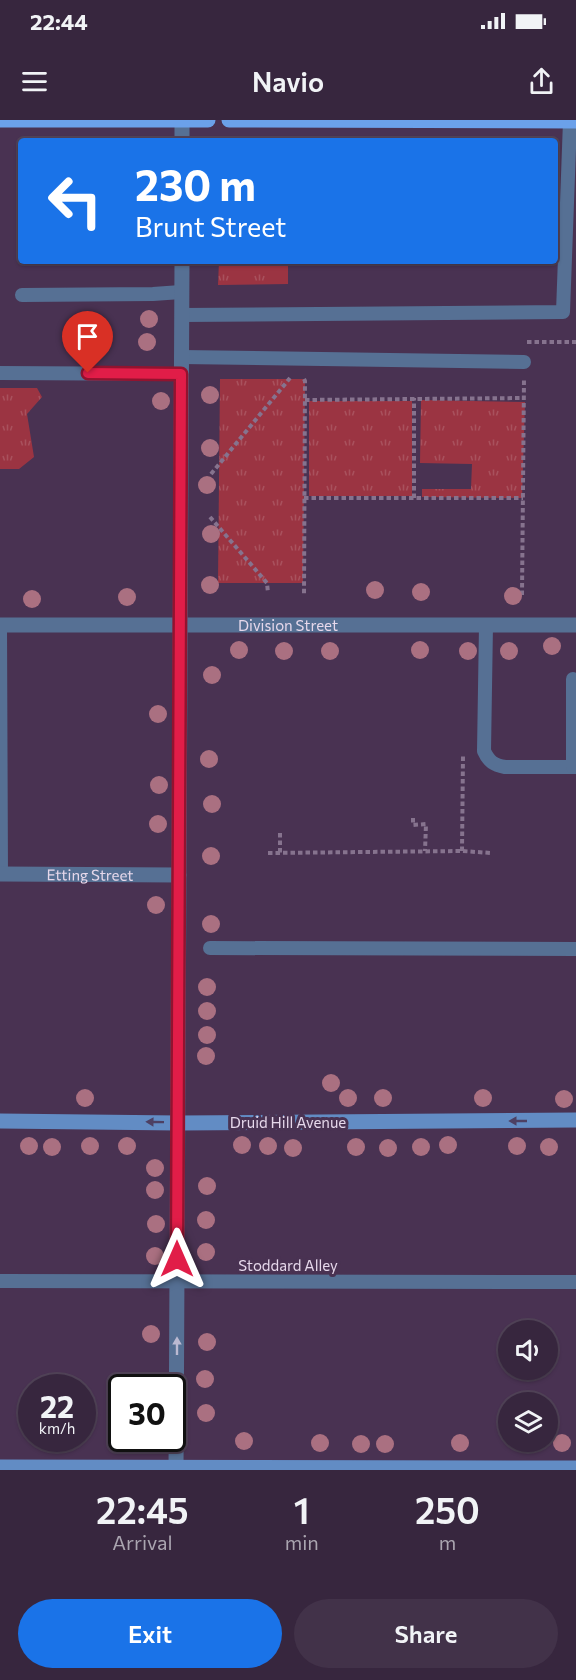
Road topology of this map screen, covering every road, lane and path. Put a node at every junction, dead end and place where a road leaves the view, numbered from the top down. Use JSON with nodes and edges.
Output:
{"nodes":[{"id":1,"x":0,"y":120,"type":"edge"},
{"id":2,"x":182,"y":120,"type":"edge"},
{"id":3,"x":208,"y":120,"type":"edge"},
{"id":4,"x":229,"y":120,"type":"edge"},
{"id":5,"x":573,"y":121,"type":"edge"},
{"id":6,"x":182,"y":138,"type":"edge"},
{"id":7,"x":182,"y":264,"type":"edge"},
{"id":8,"x":182,"y":292,"type":"junction"},
{"id":9,"x":22,"y":296,"type":"dead end"},
{"id":10,"x":182,"y":315,"type":"junction"},
{"id":11,"x":576,"y":342,"type":"edge"},
{"id":12,"x":181,"y":357,"type":"junction"},
{"id":13,"x":524,"y":362,"type":"junction"},
{"id":14,"x":0,"y":373,"type":"edge"},
{"id":15,"x":181,"y":374,"type":"junction"},
{"id":16,"x":299,"y":374,"type":"dead end"},
{"id":17,"x":281,"y":375,"type":"dead end"},
{"id":18,"x":414,"y":398,"type":"junction"},
{"id":19,"x":525,"y":398,"type":"junction"},
{"id":20,"x":305,"y":400,"type":"junction"},
{"id":21,"x":212,"y":474,"type":"dead end"},
{"id":22,"x":304,"y":498,"type":"junction"},
{"id":23,"x":414,"y":498,"type":"junction"},
{"id":24,"x":523,"y":498,"type":"junction"},
{"id":25,"x":210,"y":517,"type":"dead end"},
{"id":26,"x":268,"y":593,"type":"dead end"},
{"id":27,"x":304,"y":594,"type":"dead end"},
{"id":28,"x":522,"y":595,"type":"dead end"},
{"id":29,"x":180,"y":624,"type":"junction"},
{"id":30,"x":0,"y":625,"type":"edge"},
{"id":31,"x":486,"y":625,"type":"junction"},
{"id":32,"x":576,"y":625,"type":"edge"},
{"id":33,"x":573,"y":680,"type":"dead end"},
{"id":34,"x":575,"y":767,"type":"edge"},
{"id":35,"x":413,"y":818,"type":"dead end"},
{"id":36,"x":280,"y":833,"type":"dead end"},
{"id":37,"x":425,"y":851,"type":"junction"},
{"id":38,"x":268,"y":853,"type":"dead end"},
{"id":39,"x":280,"y":853,"type":"junction"},
{"id":40,"x":492,"y":853,"type":"dead end"},
{"id":41,"x":1,"y":874,"type":"edge"},
{"id":42,"x":179,"y":875,"type":"junction"},
{"id":43,"x":210,"y":948,"type":"dead end"},
{"id":44,"x":576,"y":949,"type":"edge"},
{"id":45,"x":576,"y":1120,"type":"edge"},
{"id":46,"x":0,"y":1121,"type":"edge"},
{"id":47,"x":178,"y":1123,"type":"junction"},
{"id":48,"x":0,"y":1281,"type":"edge"},
{"id":49,"x":177,"y":1281,"type":"junction"},
{"id":50,"x":576,"y":1282,"type":"edge"},
{"id":51,"x":0,"y":1467,"type":"edge"},
{"id":52,"x":576,"y":1468,"type":"edge"},
{"id":53,"x":176,"y":1469,"type":"edge"},
{"id":54,"x":393,"y":1469,"type":"edge"}],
"edges":[{"from":1,"to":2,"type":"main road"},
{"from":2,"to":3,"type":"main road"},
{"from":2,"to":6,"type":"street"},
{"from":4,"to":5,"type":"main road"},
{"from":5,"to":10,"type":"lane"},
{"from":7,"to":8,"type":"street"},
{"from":8,"to":9,"type":"lane"},
{"from":8,"to":10,"type":"street"},
{"from":10,"to":12,"type":"street"},
{"from":11,"to":13,"type":"path"},
{"from":12,"to":13,"type":"lane"},
{"from":12,"to":15,"type":"street"},
{"from":13,"to":19,"type":"path"},
{"from":14,"to":15,"type":"lane"},
{"from":15,"to":29,"type":"street"},
{"from":16,"to":20,"type":"path"},
{"from":17,"to":21,"type":"path"},
{"from":18,"to":19,"type":"path"},
{"from":18,"to":20,"type":"path"},
{"from":18,"to":23,"type":"path"},
{"from":19,"to":24,"type":"path"},
{"from":20,"to":22,"type":"path"},
{"from":22,"to":23,"type":"path"},
{"from":22,"to":27,"type":"path"},
{"from":23,"to":24,"type":"path"},
{"from":24,"to":28,"type":"path"},
{"from":25,"to":26,"type":"path"},
{"from":29,"to":30,"type":"street","name":"Division Street"},
{"from":29,"to":31,"type":"street","name":"Division Street"},
{"from":29,"to":42,"type":"street"},
{"from":30,"to":41,"type":"lane"},
{"from":31,"to":32,"type":"street","name":"Division Street"},
{"from":31,"to":34,"type":"lane"},
{"from":33,"to":34,"type":"lane"},
{"from":35,"to":37,"type":"path"},
{"from":36,"to":39,"type":"path"},
{"from":37,"to":39,"type":"path"},
{"from":37,"to":40,"type":"path"},
{"from":38,"to":39,"type":"path"},
{"from":41,"to":42,"type":"street","name":"Etting Street"},
{"from":42,"to":47,"type":"street"},
{"from":43,"to":44,"type":"lane"},
{"from":45,"to":47,"type":"main road","name":"Druid Hill Avenue","one_way":true},
{"from":47,"to":46,"type":"main road","name":"Druid Hill Avenue","one_way":true},
{"from":47,"to":49,"type":"street"},
{"from":48,"to":49,"type":"lane","name":"Stoddard Alley"},
{"from":49,"to":50,"type":"lane","name":"Stoddard Alley"},
{"from":53,"to":49,"type":"street","one_way":true},
{"from":51,"to":53,"type":"main road"},
{"from":52,"to":54,"type":"main road"},
{"from":53,"to":54,"type":"main road"}]}
